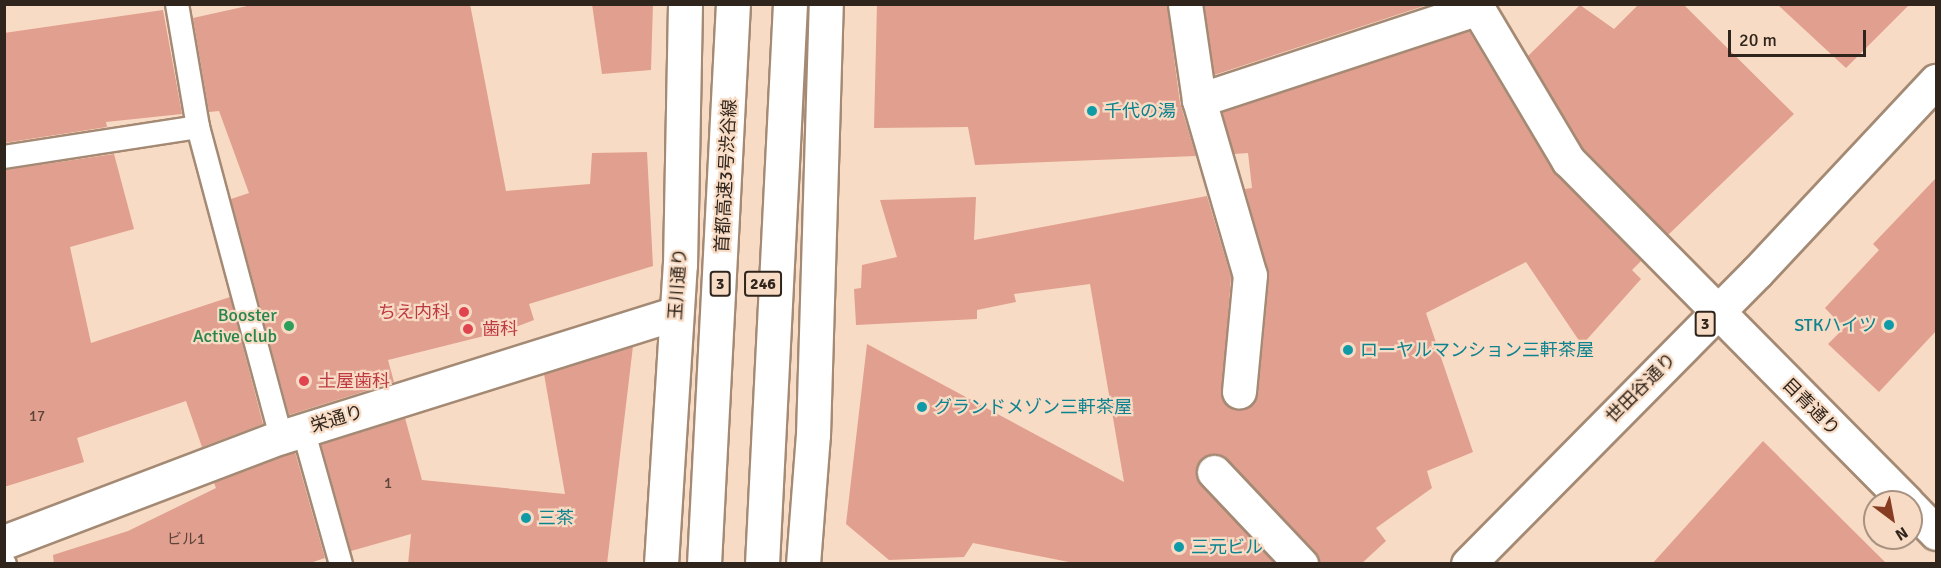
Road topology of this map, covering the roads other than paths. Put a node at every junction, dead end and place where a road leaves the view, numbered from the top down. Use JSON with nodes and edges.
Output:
{"nodes":[{"id":1,"x":177,"y":4,"type":"edge"},
{"id":2,"x":685,"y":4,"type":"edge"},
{"id":3,"x":733,"y":4,"type":"edge"},
{"id":4,"x":783,"y":4,"type":"edge"},
{"id":5,"x":790,"y":4,"type":"edge"},
{"id":6,"x":826,"y":4,"type":"edge"},
{"id":7,"x":1185,"y":4,"type":"edge"},
{"id":8,"x":1475,"y":7,"type":"edge"},
{"id":9,"x":1936,"y":81,"type":"edge"},
{"id":10,"x":1199,"y":100,"type":"junction"},
{"id":11,"x":198,"y":127,"type":"junction"},
{"id":12,"x":4,"y":157,"type":"edge"},
{"id":13,"x":676,"y":313,"type":"junction"},
{"id":14,"x":1716,"y":313,"type":"junction"},
{"id":15,"x":1239,"y":391,"type":"dead end"},
{"id":16,"x":292,"y":433,"type":"junction"},
{"id":17,"x":1214,"y":472,"type":"dead end"},
{"id":18,"x":1894,"y":490,"type":"edge"},
{"id":19,"x":1923,"y":519,"type":"edge"},
{"id":20,"x":1936,"y":533,"type":"edge"},
{"id":21,"x":4,"y":542,"type":"edge"},
{"id":22,"x":341,"y":564,"type":"edge"},
{"id":23,"x":662,"y":564,"type":"edge"},
{"id":24,"x":704,"y":564,"type":"edge"},
{"id":25,"x":747,"y":564,"type":"edge"},
{"id":26,"x":762,"y":564,"type":"edge"},
{"id":27,"x":803,"y":564,"type":"edge"},
{"id":28,"x":1301,"y":564,"type":"edge"},
{"id":29,"x":1468,"y":564,"type":"edge"}],
"edges":[{"from":1,"to":11,"type":"lane"},
{"from":2,"to":13,"type":"main road","name":"玉川通り"},
{"from":3,"to":24,"type":"main road","name":"首都高速3号渋谷線","number":"3"},
{"from":4,"to":25,"type":"main road","number":"246"},
{"from":5,"to":26,"type":"main road","bridge":true},
{"from":6,"to":27,"type":"main road"},
{"from":7,"to":10,"type":"main road"},
{"from":8,"to":10,"type":"main road"},
{"from":8,"to":14,"type":"main road","name":"目青通り"},
{"from":9,"to":14,"type":"main road","name":"世田谷通り","number":"3"},
{"from":10,"to":15,"type":"main road"},
{"from":11,"to":12,"type":"lane"},
{"from":11,"to":16,"type":"lane"},
{"from":13,"to":16,"type":"main road","name":"栄通り"},
{"from":13,"to":23,"type":"main road","name":"玉川通り"},
{"from":14,"to":18,"type":"main road","name":"目青通り"},
{"from":14,"to":29,"type":"main road","name":"世田谷通り","number":"3"},
{"from":16,"to":21,"type":"main road","name":"栄通り"},
{"from":16,"to":22,"type":"lane"},
{"from":17,"to":28,"type":"main road"},
{"from":19,"to":20,"type":"main road"}]}
